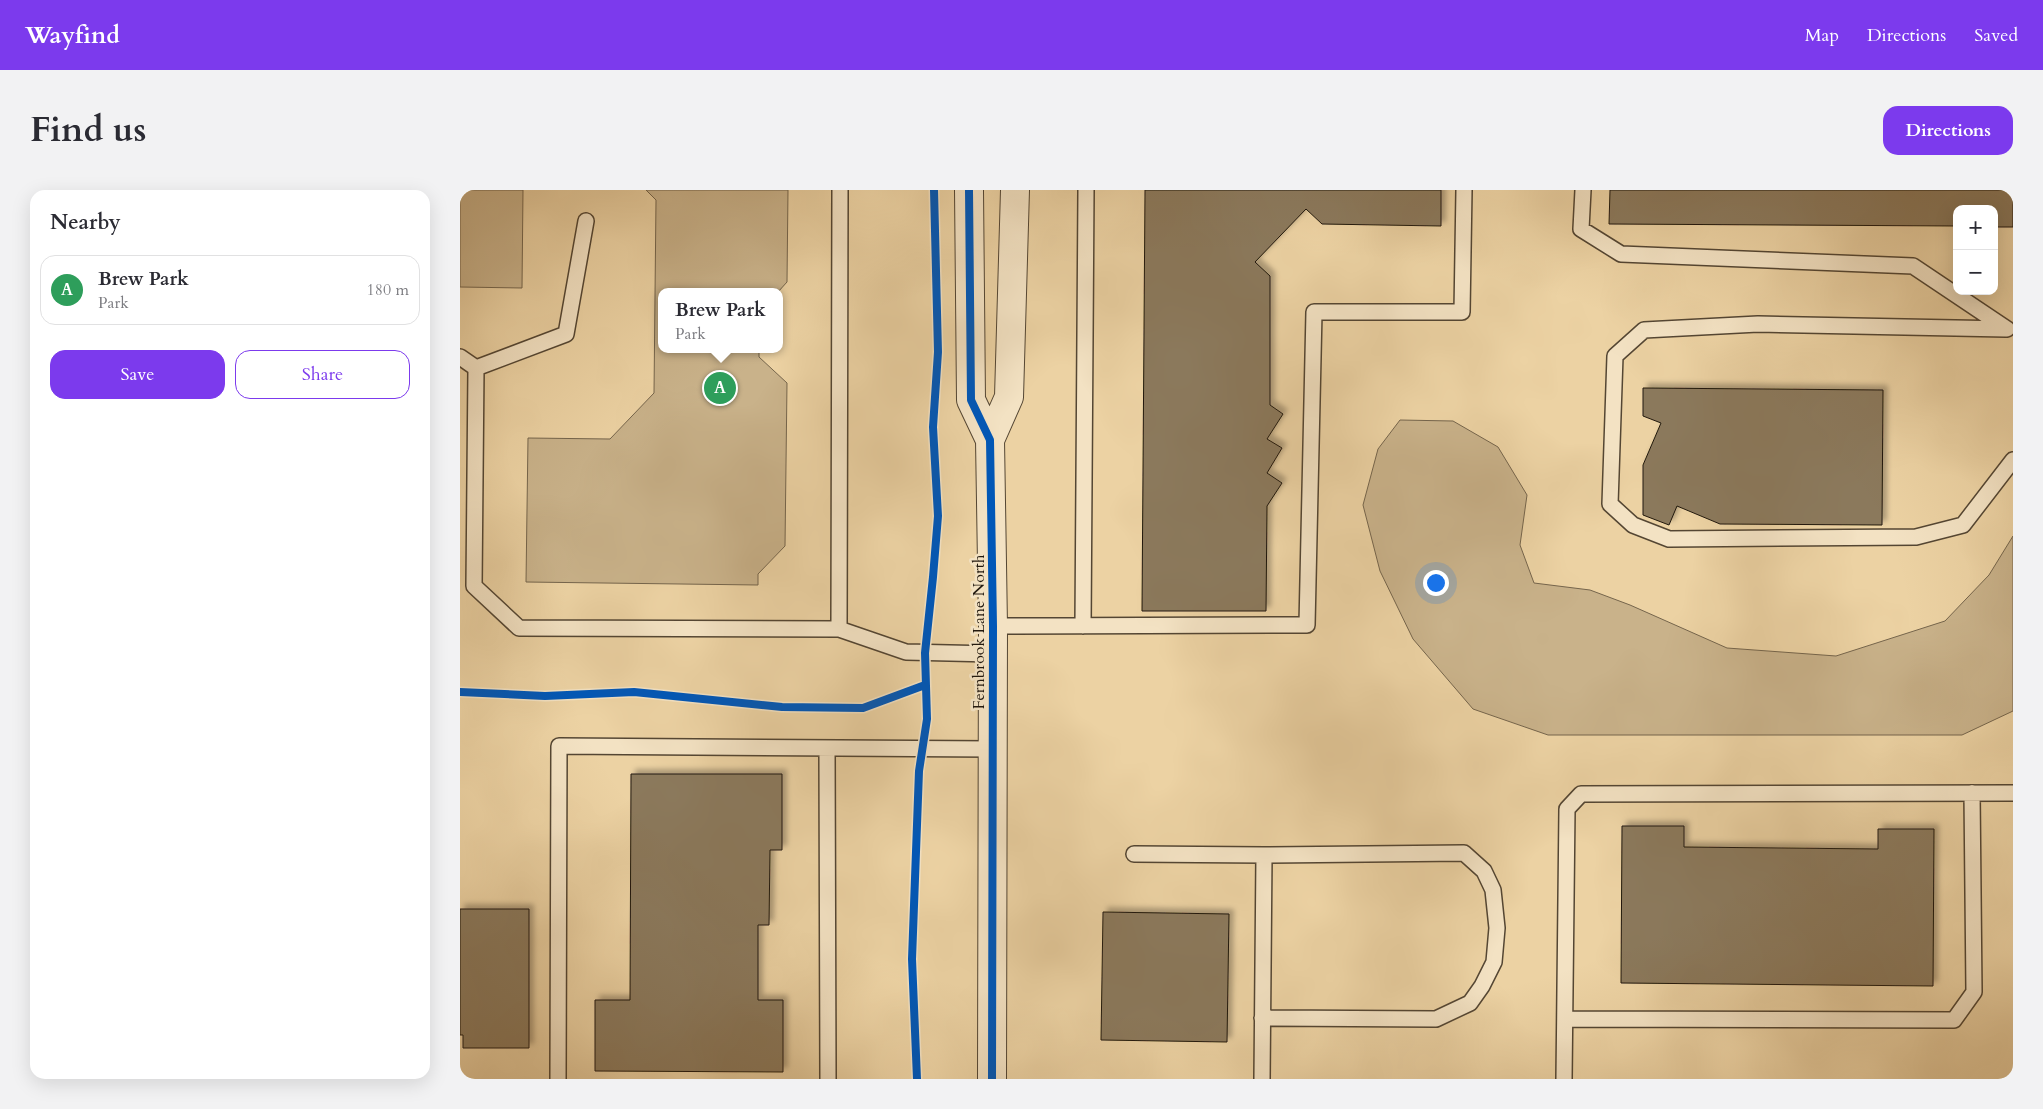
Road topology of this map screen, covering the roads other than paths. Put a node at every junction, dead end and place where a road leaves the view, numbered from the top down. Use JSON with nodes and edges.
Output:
{"nodes":[{"id":1,"x":840,"y":190,"type":"edge"},
{"id":2,"x":969,"y":190,"type":"edge"},
{"id":3,"x":1015,"y":190,"type":"edge"},
{"id":4,"x":1086,"y":190,"type":"edge"},
{"id":5,"x":1464,"y":190,"type":"edge"},
{"id":6,"x":1583,"y":190,"type":"edge"},
{"id":7,"x":586,"y":221,"type":"dead end"},
{"id":8,"x":2010,"y":330,"type":"edge"},
{"id":9,"x":460,"y":357,"type":"edge"},
{"id":10,"x":476,"y":368,"type":"junction"},
{"id":11,"x":990,"y":440,"type":"junction"},
{"id":12,"x":2013,"y":460,"type":"edge"},
{"id":13,"x":460,"y":587,"type":"edge"},
{"id":14,"x":476,"y":587,"type":"junction"},
{"id":15,"x":993,"y":626,"type":"junction"},
{"id":16,"x":1083,"y":626,"type":"junction"},
{"id":17,"x":839,"y":629,"type":"junction"},
{"id":18,"x":993,"y":654,"type":"junction"},
{"id":19,"x":827,"y":748,"type":"junction"},
{"id":20,"x":992,"y":749,"type":"junction"},
{"id":21,"x":1972,"y":793,"type":"junction"},
{"id":22,"x":2013,"y":793,"type":"edge"},
{"id":23,"x":1134,"y":854,"type":"dead end"},
{"id":24,"x":1264,"y":855,"type":"junction"},
{"id":25,"x":1262,"y":1018,"type":"junction"},
{"id":26,"x":1565,"y":1019,"type":"junction"},
{"id":27,"x":558,"y":1079,"type":"edge"},
{"id":28,"x":828,"y":1079,"type":"edge"},
{"id":29,"x":992,"y":1079,"type":"edge"},
{"id":30,"x":1262,"y":1079,"type":"edge"},
{"id":31,"x":1564,"y":1079,"type":"edge"}],
"edges":[{"from":1,"to":17,"type":"lane"},
{"from":2,"to":11,"type":"street","name":"Fernbrook Lane North"},
{"from":3,"to":11,"type":"street","name":"Fernbrook Lane North"},
{"from":4,"to":16,"type":"lane"},
{"from":5,"to":16,"type":"lane"},
{"from":6,"to":8,"type":"lane"},
{"from":7,"to":10,"type":"lane"},
{"from":8,"to":12,"type":"lane"},
{"from":9,"to":10,"type":"lane"},
{"from":10,"to":14,"type":"lane"},
{"from":11,"to":15,"type":"street","name":"Fernbrook Lane North"},
{"from":13,"to":14,"type":"lane"},
{"from":14,"to":17,"type":"lane"},
{"from":15,"to":16,"type":"lane"},
{"from":15,"to":18,"type":"street","name":"Fernbrook Lane North"},
{"from":17,"to":18,"type":"lane"},
{"from":18,"to":20,"type":"street","name":"Fernbrook Lane North"},
{"from":19,"to":20,"type":"lane"},
{"from":19,"to":27,"type":"lane"},
{"from":19,"to":28,"type":"lane"},
{"from":20,"to":29,"type":"street","name":"Fernbrook Lane North"},
{"from":21,"to":22,"type":"lane"},
{"from":21,"to":26,"type":"lane"},
{"from":21,"to":26,"type":"lane"},
{"from":23,"to":24,"type":"lane"},
{"from":24,"to":25,"type":"lane"},
{"from":24,"to":25,"type":"lane"},
{"from":25,"to":30,"type":"lane"},
{"from":26,"to":31,"type":"lane"}]}
